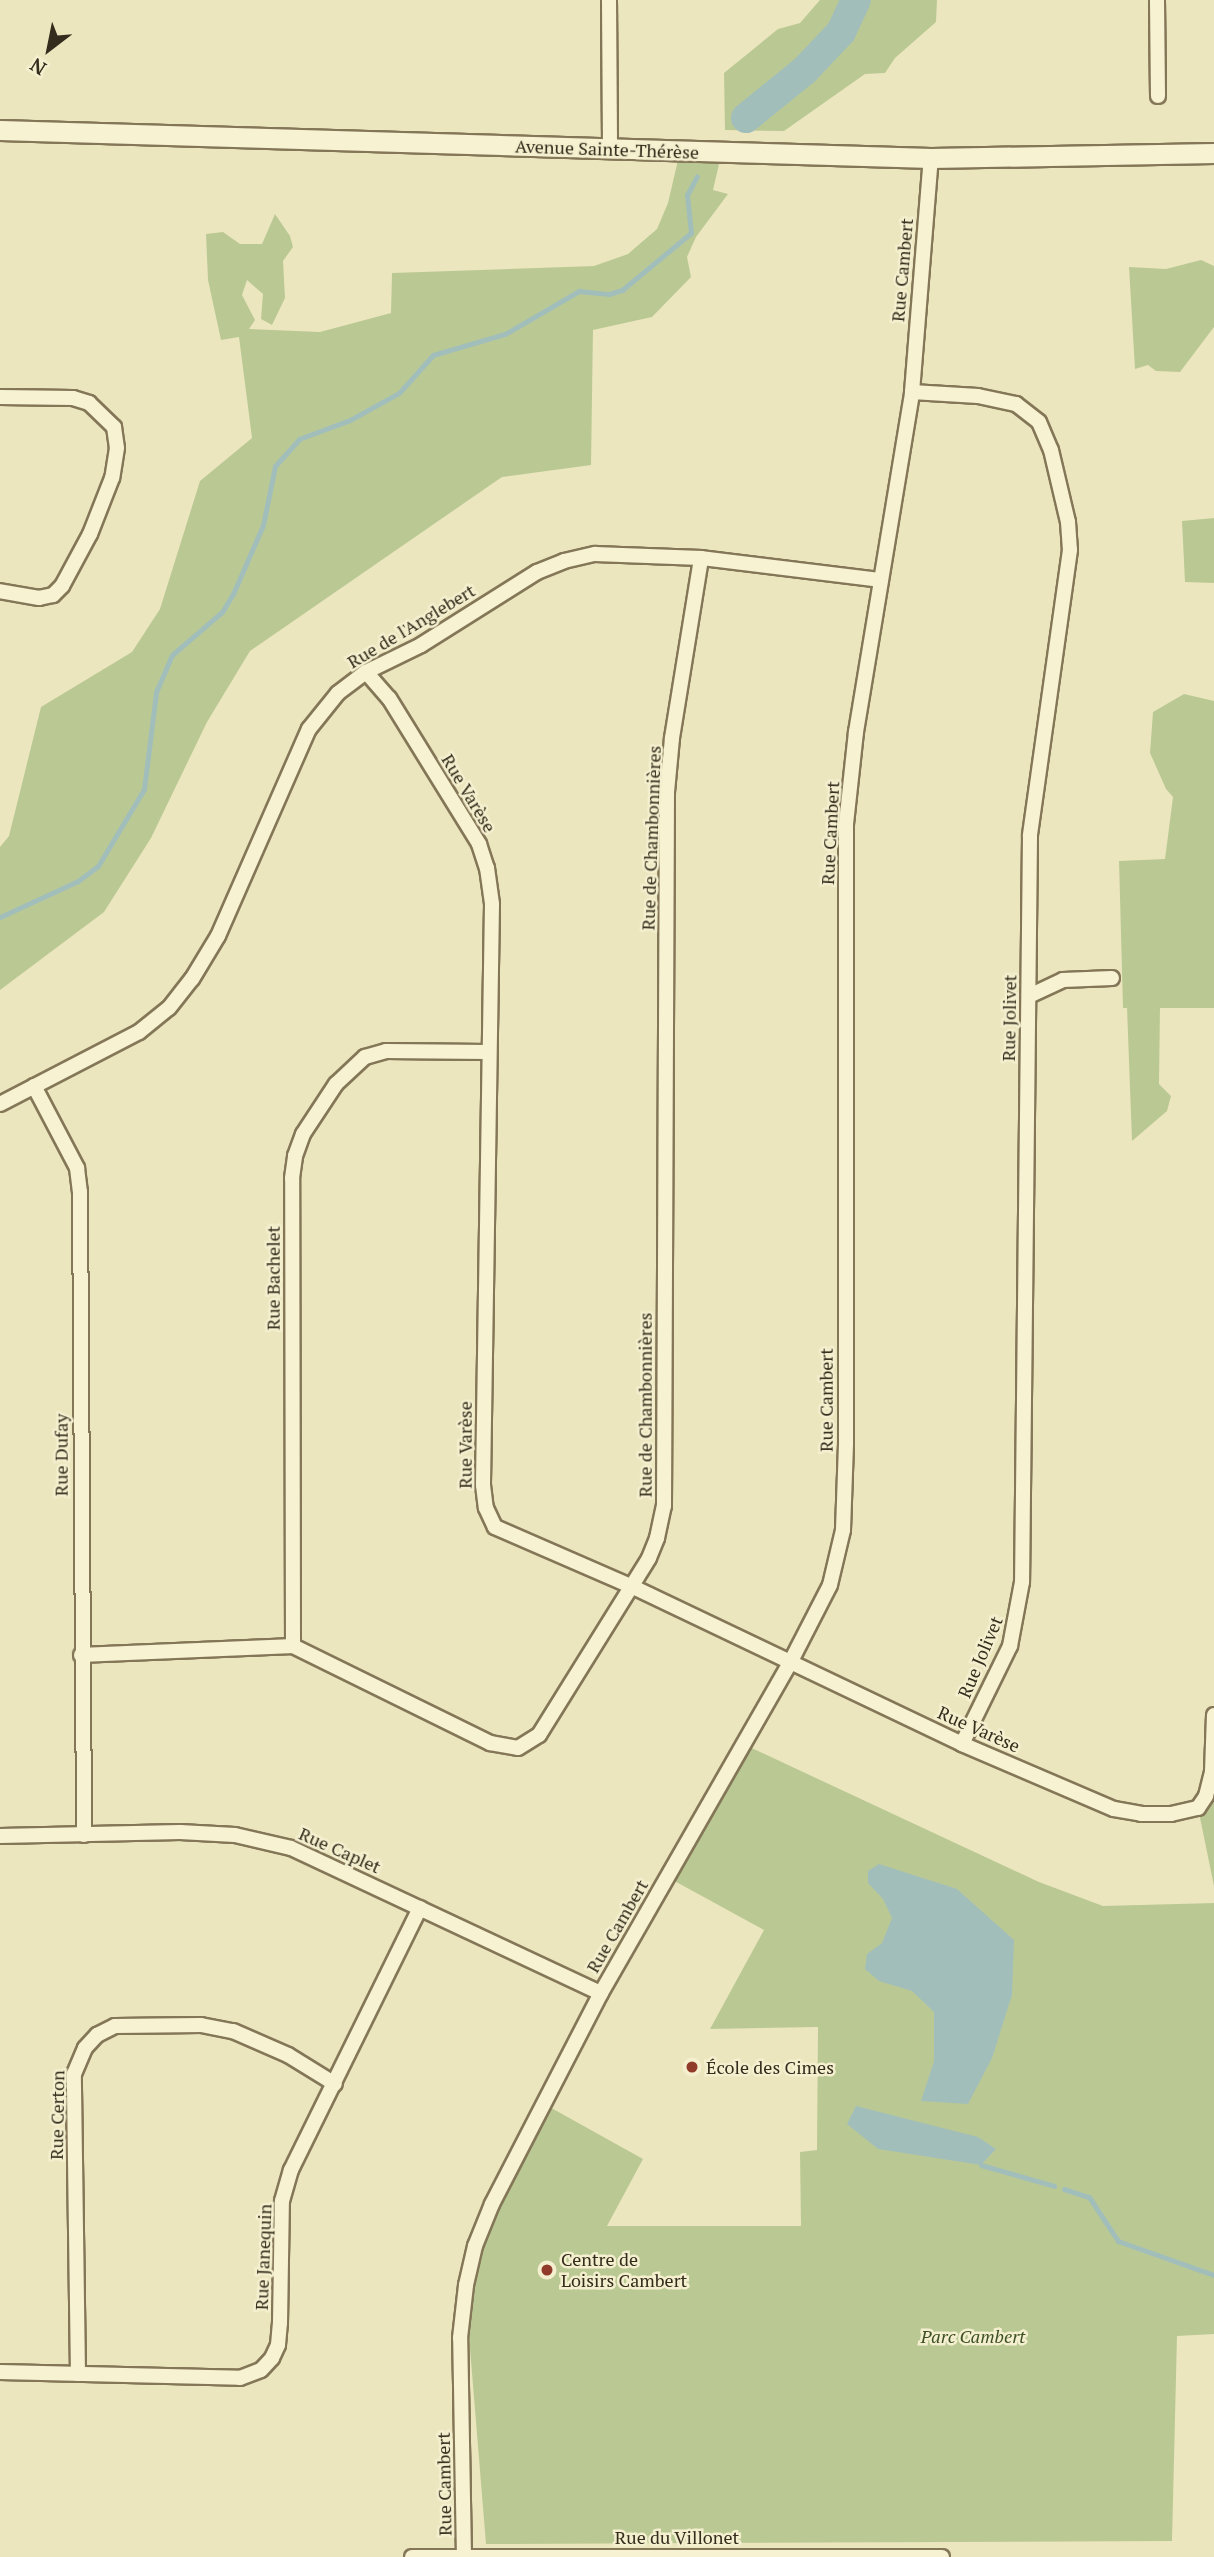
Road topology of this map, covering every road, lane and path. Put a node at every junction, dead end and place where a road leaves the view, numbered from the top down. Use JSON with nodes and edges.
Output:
{"nodes":[{"id":1,"x":609,"y":0,"type":"edge"},
{"id":2,"x":1157,"y":0,"type":"edge"},
{"id":3,"x":1158,"y":96,"type":"dead end"},
{"id":4,"x":0,"y":130,"type":"edge"},
{"id":5,"x":610,"y":149,"type":"junction"},
{"id":6,"x":1214,"y":153,"type":"edge"},
{"id":7,"x":931,"y":158,"type":"junction"},
{"id":8,"x":912,"y":392,"type":"junction"},
{"id":9,"x":0,"y":397,"type":"edge"},
{"id":10,"x":701,"y":558,"type":"junction"},
{"id":11,"x":881,"y":580,"type":"junction"},
{"id":12,"x":0,"y":591,"type":"edge"},
{"id":13,"x":366,"y":671,"type":"junction"},
{"id":14,"x":1112,"y":978,"type":"dead end"},
{"id":15,"x":1029,"y":996,"type":"junction"},
{"id":16,"x":487,"y":1052,"type":"junction"},
{"id":17,"x":34,"y":1086,"type":"junction"},
{"id":18,"x":0,"y":1104,"type":"edge"},
{"id":19,"x":631,"y":1586,"type":"junction"},
{"id":20,"x":293,"y":1646,"type":"junction"},
{"id":21,"x":81,"y":1655,"type":"junction"},
{"id":22,"x":791,"y":1661,"type":"junction"},
{"id":23,"x":1214,"y":1716,"type":"edge"},
{"id":24,"x":962,"y":1744,"type":"junction"},
{"id":25,"x":84,"y":1835,"type":"junction"},
{"id":26,"x":0,"y":1836,"type":"edge"},
{"id":27,"x":421,"y":1908,"type":"junction"},
{"id":28,"x":601,"y":1993,"type":"junction"},
{"id":29,"x":335,"y":2084,"type":"junction"},
{"id":30,"x":0,"y":2372,"type":"edge"},
{"id":31,"x":78,"y":2374,"type":"junction"},
{"id":32,"x":412,"y":2557,"type":"edge"},
{"id":33,"x":464,"y":2557,"type":"edge"},
{"id":34,"x":942,"y":2557,"type":"edge"}],
"edges":[{"from":1,"to":5,"type":"street"},
{"from":2,"to":3,"type":"street"},
{"from":4,"to":5,"type":"street","name":"Avenue Sainte-Thérèse"},
{"from":5,"to":7,"type":"street","name":"Avenue Sainte-Thérèse"},
{"from":6,"to":7,"type":"street","name":"Avenue Sainte-Thérèse"},
{"from":7,"to":8,"type":"street","name":"Rue Cambert"},
{"from":8,"to":11,"type":"street","name":"Rue Cambert"},
{"from":8,"to":15,"type":"street","name":"Rue Jolivet"},
{"from":9,"to":12,"type":"street"},
{"from":10,"to":11,"type":"street","name":"Rue de l'Anglebert"},
{"from":10,"to":13,"type":"street","name":"Rue de l'Anglebert"},
{"from":10,"to":19,"type":"street","name":"Rue de Chambonnières"},
{"from":11,"to":22,"type":"street","name":"Rue Cambert"},
{"from":13,"to":16,"type":"street","name":"Rue Varèse"},
{"from":13,"to":17,"type":"street","name":"Rue de l'Anglebert"},
{"from":14,"to":15,"type":"street"},
{"from":15,"to":24,"type":"street","name":"Rue Jolivet"},
{"from":16,"to":19,"type":"street","name":"Rue Varèse"},
{"from":16,"to":20,"type":"street","name":"Rue Bachelet"},
{"from":17,"to":18,"type":"street","name":"Rue de l'Anglebert"},
{"from":17,"to":21,"type":"street","name":"Rue Dufay"},
{"from":19,"to":20,"type":"street","name":"Rue de Chambonnières"},
{"from":19,"to":22,"type":"street","name":"Rue Varèse"},
{"from":20,"to":21,"type":"street","name":"Rue de Chambonnières"},
{"from":21,"to":25,"type":"street","name":"Rue Dufay"},
{"from":22,"to":24,"type":"street","name":"Rue Varèse"},
{"from":22,"to":28,"type":"street","name":"Rue Cambert"},
{"from":23,"to":24,"type":"street","name":"Rue Varèse"},
{"from":25,"to":26,"type":"street","name":"Rue Caplet"},
{"from":25,"to":27,"type":"street","name":"Rue Caplet"},
{"from":27,"to":28,"type":"street","name":"Rue Caplet"},
{"from":27,"to":29,"type":"street","name":"Rue Janequin"},
{"from":28,"to":33,"type":"street","name":"Rue Cambert"},
{"from":29,"to":31,"type":"street","name":"Rue Janequin"},
{"from":29,"to":31,"type":"street","name":"Rue Certon"},
{"from":30,"to":31,"type":"street","name":"Rue Janequin"},
{"from":32,"to":33,"type":"street","name":"Rue du Villonet"},
{"from":33,"to":34,"type":"street","name":"Rue du Villonet"}]}
